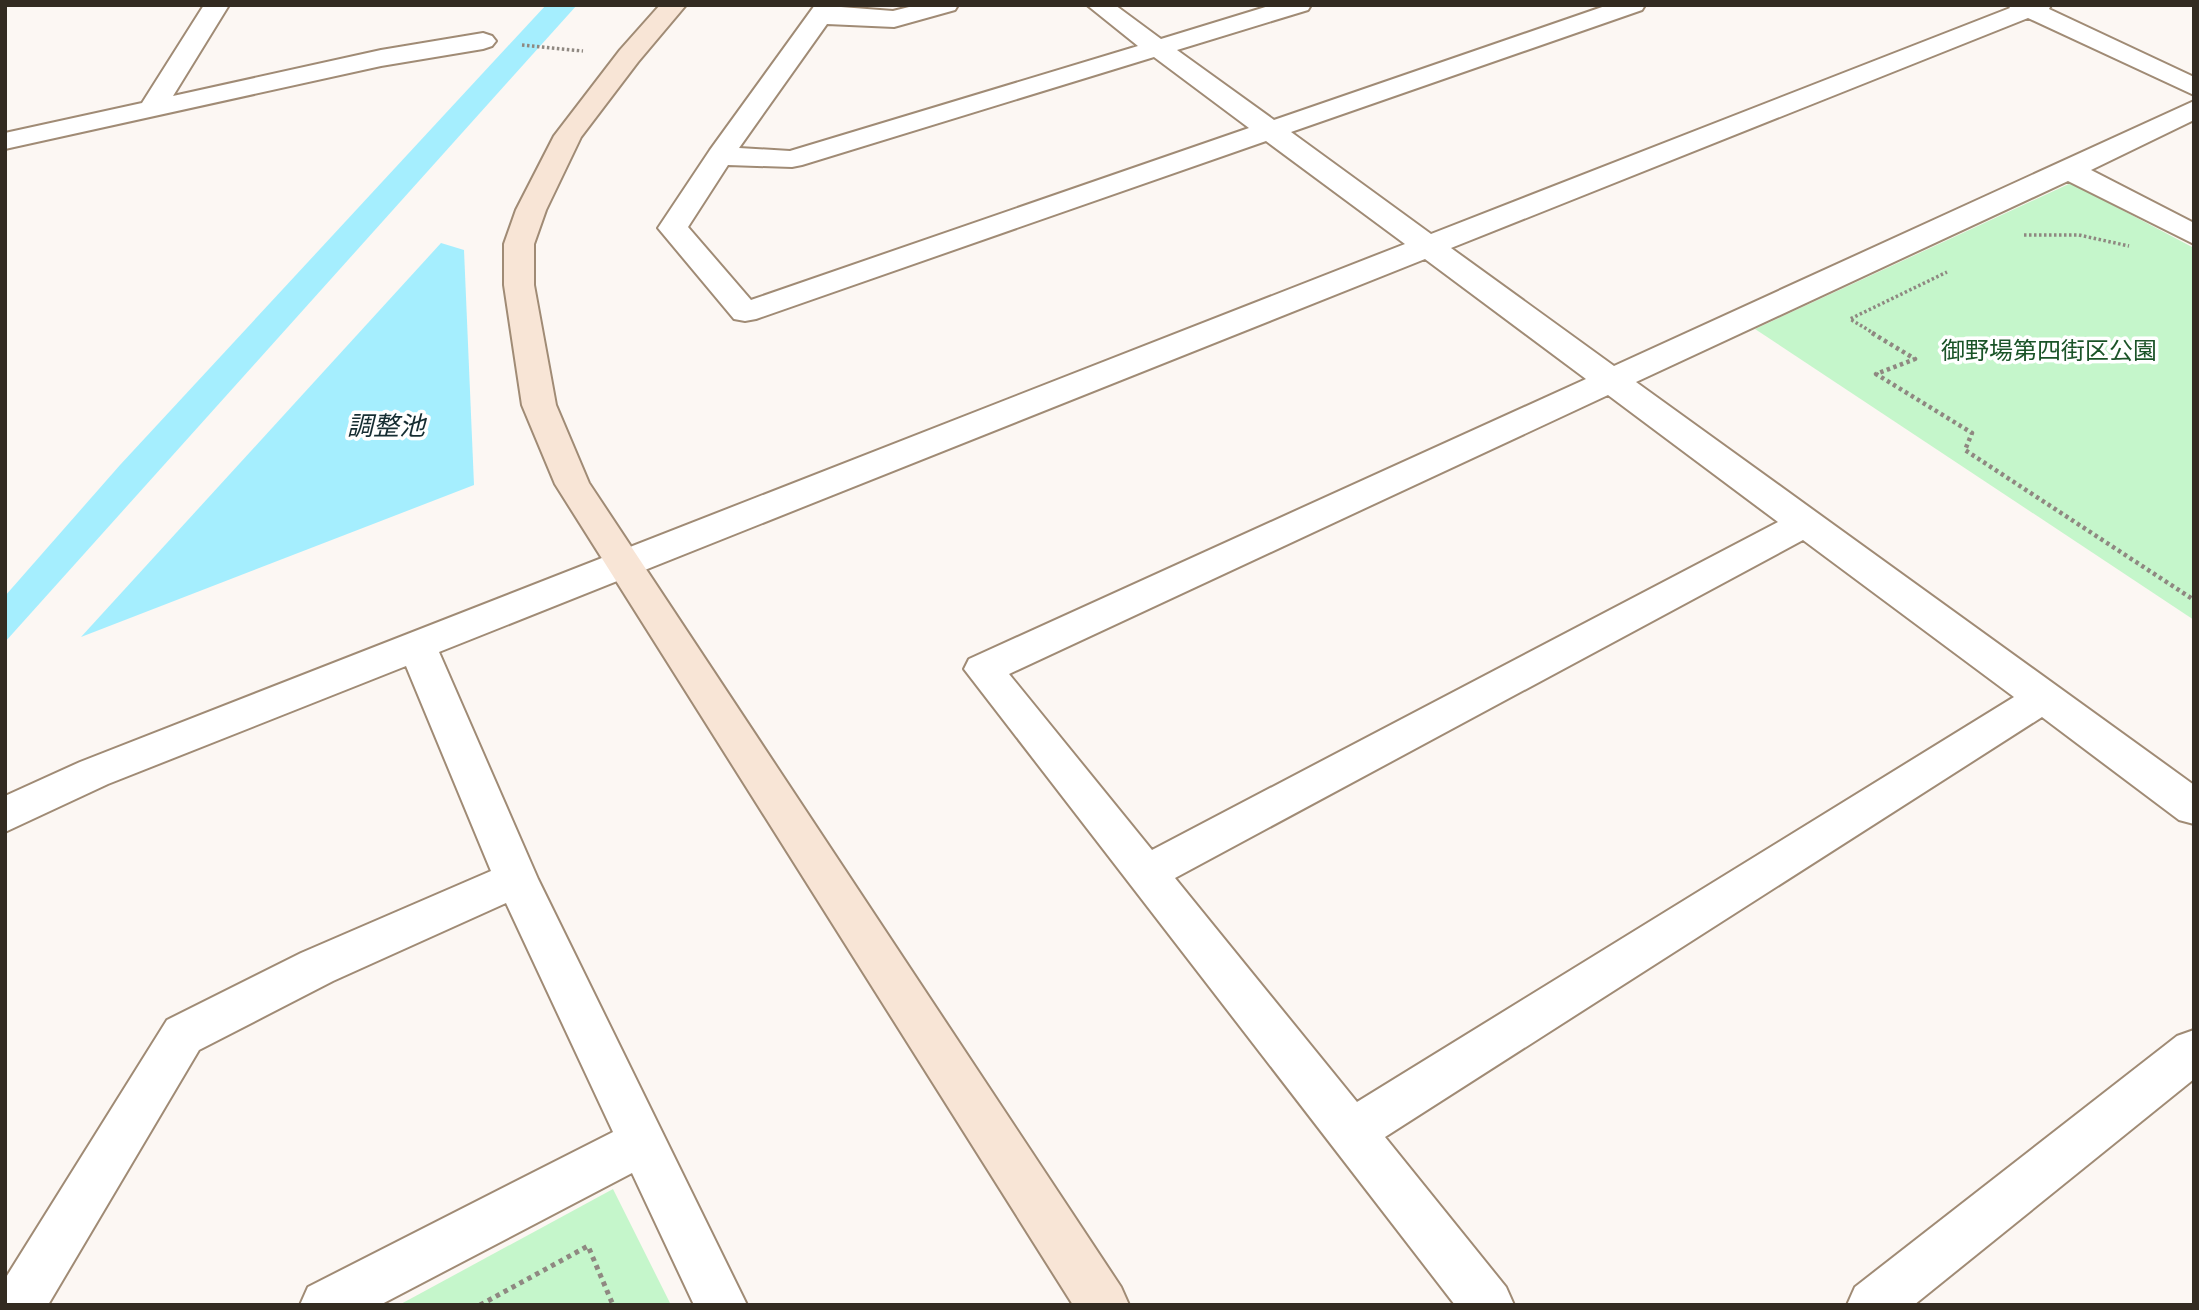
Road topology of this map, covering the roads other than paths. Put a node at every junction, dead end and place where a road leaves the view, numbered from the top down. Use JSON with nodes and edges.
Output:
{"nodes":[{"id":1,"x":217,"y":5,"type":"edge"},
{"id":2,"x":674,"y":5,"type":"edge"},
{"id":3,"x":946,"y":5,"type":"edge"},
{"id":4,"x":1099,"y":5,"type":"edge"},
{"id":5,"x":1300,"y":5,"type":"edge"},
{"id":6,"x":1633,"y":5,"type":"edge"},
{"id":7,"x":2029,"y":7,"type":"edge"},
{"id":8,"x":824,"y":10,"type":"edge"},
{"id":9,"x":483,"y":41,"type":"road end"},
{"id":10,"x":1160,"y":50,"type":"junction"},
{"id":11,"x":2194,"y":87,"type":"edge"},
{"id":12,"x":153,"y":107,"type":"junction"},
{"id":13,"x":2194,"y":110,"type":"edge"},
{"id":14,"x":1272,"y":133,"type":"junction"},
{"id":15,"x":5,"y":141,"type":"edge"},
{"id":16,"x":720,"y":156,"type":"junction"},
{"id":17,"x":2069,"y":170,"type":"junction"},
{"id":18,"x":2194,"y":235,"type":"edge"},
{"id":19,"x":1427,"y":245,"type":"junction"},
{"id":20,"x":1609,"y":380,"type":"junction"},
{"id":21,"x":1805,"y":523,"type":"junction"},
{"id":22,"x":625,"y":564,"type":"junction"},
{"id":23,"x":417,"y":646,"type":"junction"},
{"id":24,"x":2042,"y":698,"type":"junction"},
{"id":25,"x":2194,"y":808,"type":"edge"},
{"id":26,"x":5,"y":815,"type":"edge"},
{"id":27,"x":1146,"y":873,"type":"junction"},
{"id":28,"x":516,"y":879,"type":"junction"},
{"id":29,"x":2194,"y":1051,"type":"edge"},
{"id":30,"x":1351,"y":1132,"type":"junction"},
{"id":31,"x":643,"y":1142,"type":"junction"},
{"id":32,"x":19,"y":1305,"type":"edge"},
{"id":33,"x":326,"y":1305,"type":"edge"},
{"id":34,"x":721,"y":1305,"type":"edge"},
{"id":35,"x":1103,"y":1305,"type":"edge"},
{"id":36,"x":1488,"y":1305,"type":"edge"},
{"id":37,"x":1873,"y":1305,"type":"edge"}],
"edges":[{"from":1,"to":12,"type":"street"},
{"from":2,"to":22,"type":"street"},
{"from":3,"to":8,"type":"street"},
{"from":4,"to":10,"type":"street"},
{"from":5,"to":10,"type":"street"},
{"from":6,"to":14,"type":"street"},
{"from":7,"to":11,"type":"street"},
{"from":7,"to":19,"type":"street"},
{"from":8,"to":16,"type":"street"},
{"from":9,"to":12,"type":"street"},
{"from":10,"to":14,"type":"street"},
{"from":10,"to":16,"type":"street"},
{"from":12,"to":15,"type":"street"},
{"from":13,"to":17,"type":"street"},
{"from":14,"to":16,"type":"street"},
{"from":14,"to":19,"type":"street"},
{"from":17,"to":18,"type":"street"},
{"from":17,"to":20,"type":"street"},
{"from":19,"to":20,"type":"street"},
{"from":19,"to":22,"type":"street"},
{"from":20,"to":21,"type":"street"},
{"from":20,"to":27,"type":"street"},
{"from":21,"to":24,"type":"street"},
{"from":21,"to":27,"type":"street"},
{"from":22,"to":23,"type":"street"},
{"from":22,"to":35,"type":"street"},
{"from":23,"to":26,"type":"street"},
{"from":23,"to":28,"type":"street"},
{"from":24,"to":25,"type":"street"},
{"from":24,"to":30,"type":"street"},
{"from":27,"to":30,"type":"street"},
{"from":28,"to":31,"type":"street"},
{"from":28,"to":32,"type":"street"},
{"from":29,"to":37,"type":"street"},
{"from":30,"to":36,"type":"street"},
{"from":31,"to":33,"type":"street"},
{"from":31,"to":34,"type":"street"}]}
